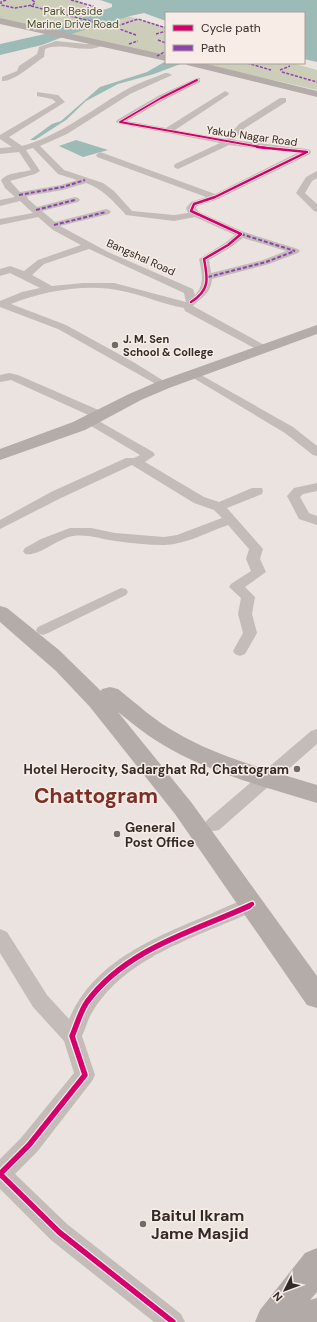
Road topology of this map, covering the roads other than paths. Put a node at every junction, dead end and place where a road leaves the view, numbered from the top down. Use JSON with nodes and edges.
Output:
{"nodes":[{"id":1,"x":0,"y":21,"type":"edge"},
{"id":2,"x":101,"y":44,"type":"junction"},
{"id":3,"x":165,"y":58,"type":"edge"},
{"id":4,"x":197,"y":64,"type":"edge"},
{"id":5,"x":168,"y":75,"type":"dead end"},
{"id":6,"x":5,"y":79,"type":"dead end"},
{"id":7,"x":197,"y":80,"type":"dead end"},
{"id":8,"x":225,"y":93,"type":"dead end"},
{"id":9,"x":40,"y":94,"type":"dead end"},
{"id":10,"x":317,"y":94,"type":"edge"},
{"id":11,"x":283,"y":100,"type":"dead end"},
{"id":12,"x":112,"y":101,"type":"junction"},
{"id":13,"x":145,"y":107,"type":"junction"},
{"id":14,"x":167,"y":132,"type":"junction"},
{"id":15,"x":228,"y":142,"type":"junction"},
{"id":16,"x":35,"y":145,"type":"junction"},
{"id":17,"x":317,"y":146,"type":"edge"},
{"id":18,"x":20,"y":149,"type":"junction"},
{"id":19,"x":0,"y":151,"type":"edge"},
{"id":20,"x":307,"y":152,"type":"junction"},
{"id":21,"x":100,"y":155,"type":"dead end"},
{"id":22,"x":178,"y":166,"type":"dead end"},
{"id":23,"x":317,"y":174,"type":"edge"},
{"id":24,"x":85,"y":180,"type":"junction"},
{"id":25,"x":22,"y":196,"type":"junction"},
{"id":26,"x":215,"y":197,"type":"junction"},
{"id":27,"x":74,"y":200,"type":"dead end"},
{"id":28,"x":0,"y":203,"type":"edge"},
{"id":29,"x":317,"y":209,"type":"edge"},
{"id":30,"x":38,"y":212,"type":"junction"},
{"id":31,"x":106,"y":212,"type":"dead end"},
{"id":32,"x":196,"y":214,"type":"junction"},
{"id":33,"x":0,"y":222,"type":"edge"},
{"id":34,"x":54,"y":226,"type":"junction"},
{"id":35,"x":241,"y":234,"type":"junction"},
{"id":36,"x":89,"y":246,"type":"junction"},
{"id":37,"x":0,"y":273,"type":"edge"},
{"id":38,"x":26,"y":274,"type":"junction"},
{"id":39,"x":208,"y":277,"type":"junction"},
{"id":40,"x":51,"y":290,"type":"junction"},
{"id":41,"x":1,"y":304,"type":"edge"},
{"id":42,"x":190,"y":304,"type":"junction"},
{"id":43,"x":317,"y":328,"type":"edge"},
{"id":44,"x":262,"y":348,"type":"junction"},
{"id":45,"x":194,"y":374,"type":"junction"},
{"id":46,"x":0,"y":379,"type":"edge"},
{"id":47,"x":163,"y":385,"type":"junction"},
{"id":48,"x":95,"y":418,"type":"junction"},
{"id":49,"x":317,"y":452,"type":"edge"},
{"id":50,"x":0,"y":455,"type":"edge"},
{"id":51,"x":136,"y":462,"type":"junction"},
{"id":52,"x":317,"y":487,"type":"edge"},
{"id":53,"x":257,"y":491,"type":"dead end"},
{"id":54,"x":219,"y":506,"type":"junction"},
{"id":55,"x":230,"y":520,"type":"junction"},
{"id":56,"x":317,"y":521,"type":"edge"},
{"id":57,"x":0,"y":525,"type":"edge"},
{"id":58,"x":30,"y":551,"type":"dead end"},
{"id":59,"x":121,"y":592,"type":"dead end"},
{"id":60,"x":0,"y":596,"type":"edge"},
{"id":61,"x":0,"y":612,"type":"edge"},
{"id":62,"x":44,"y":630,"type":"junction"},
{"id":63,"x":240,"y":651,"type":"dead end"},
{"id":64,"x":110,"y":694,"type":"junction"},
{"id":65,"x":317,"y":735,"type":"edge"},
{"id":66,"x":268,"y":777,"type":"junction"},
{"id":67,"x":317,"y":794,"type":"edge"},
{"id":68,"x":212,"y":824,"type":"junction"},
{"id":69,"x":252,"y":904,"type":"junction"},
{"id":70,"x":0,"y":937,"type":"edge"},
{"id":71,"x":317,"y":977,"type":"edge"},
{"id":72,"x":317,"y":997,"type":"edge"},
{"id":73,"x":72,"y":1036,"type":"junction"},
{"id":74,"x":317,"y":1265,"type":"edge"},
{"id":75,"x":317,"y":1315,"type":"edge"},
{"id":76,"x":173,"y":1322,"type":"edge"},
{"id":77,"x":272,"y":1322,"type":"edge"},
{"id":78,"x":311,"y":1322,"type":"edge"}],
"edges":[{"from":1,"to":2,"type":"street"},
{"from":2,"to":3,"type":"street"},
{"from":2,"to":6,"type":"street"},
{"from":4,"to":10,"type":"street"},
{"from":5,"to":12,"type":"street"},
{"from":7,"to":13,"type":"street","name":"Yakub Nagar Road"},
{"from":8,"to":14,"type":"street"},
{"from":9,"to":18,"type":"street"},
{"from":11,"to":15,"type":"street"},
{"from":12,"to":13,"type":"street"},
{"from":12,"to":16,"type":"street"},
{"from":13,"to":14,"type":"street","name":"Yakub Nagar Road"},
{"from":14,"to":15,"type":"street","name":"Yakub Nagar Road"},
{"from":15,"to":20,"type":"street","name":"Yakub Nagar Road"},
{"from":15,"to":22,"type":"street"},
{"from":16,"to":18,"type":"street"},
{"from":16,"to":24,"type":"street"},
{"from":17,"to":20,"type":"street"},
{"from":18,"to":19,"type":"street"},
{"from":18,"to":25,"type":"street","name":"Bangshal Road"},
{"from":20,"to":26,"type":"street","name":"Yakub Nagar Road"},
{"from":21,"to":26,"type":"street"},
{"from":23,"to":29,"type":"street"},
{"from":24,"to":25,"type":"street"},
{"from":24,"to":32,"type":"street"},
{"from":25,"to":28,"type":"street"},
{"from":25,"to":30,"type":"street","name":"Bangshal Road"},
{"from":26,"to":32,"type":"street","name":"Yakub Nagar Road"},
{"from":27,"to":30,"type":"street"},
{"from":30,"to":33,"type":"street"},
{"from":30,"to":34,"type":"street","name":"Bangshal Road"},
{"from":31,"to":34,"type":"street"},
{"from":32,"to":35,"type":"street"},
{"from":34,"to":36,"type":"street","name":"Bangshal Road"},
{"from":35,"to":39,"type":"street"},
{"from":35,"to":39,"type":"street"},
{"from":36,"to":38,"type":"street"},
{"from":36,"to":42,"type":"street","name":"Bangshal Road"},
{"from":37,"to":38,"type":"street"},
{"from":38,"to":40,"type":"street"},
{"from":39,"to":42,"type":"street"},
{"from":40,"to":41,"type":"street"},
{"from":40,"to":42,"type":"street"},
{"from":41,"to":47,"type":"street"},
{"from":42,"to":44,"type":"street"},
{"from":43,"to":44,"type":"street"},
{"from":44,"to":45,"type":"street"},
{"from":45,"to":47,"type":"street"},
{"from":45,"to":49,"type":"street"},
{"from":46,"to":48,"type":"street"},
{"from":47,"to":48,"type":"street"},
{"from":48,"to":50,"type":"street"},
{"from":48,"to":51,"type":"street"},
{"from":51,"to":54,"type":"street"},
{"from":51,"to":57,"type":"street"},
{"from":52,"to":56,"type":"street"},
{"from":53,"to":54,"type":"street"},
{"from":54,"to":55,"type":"street"},
{"from":55,"to":58,"type":"street"},
{"from":55,"to":63,"type":"street"},
{"from":59,"to":62,"type":"street"},
{"from":60,"to":62,"type":"street"},
{"from":61,"to":69,"type":"street"},
{"from":62,"to":64,"type":"street"},
{"from":64,"to":66,"type":"street"},
{"from":64,"to":68,"type":"street"},
{"from":65,"to":66,"type":"street"},
{"from":66,"to":67,"type":"street"},
{"from":66,"to":68,"type":"street"},
{"from":68,"to":71,"type":"street"},
{"from":69,"to":72,"type":"street"},
{"from":69,"to":73,"type":"street"},
{"from":70,"to":73,"type":"street"},
{"from":73,"to":76,"type":"street"},
{"from":74,"to":77,"type":"main road"},
{"from":75,"to":78,"type":"main road"}]}
